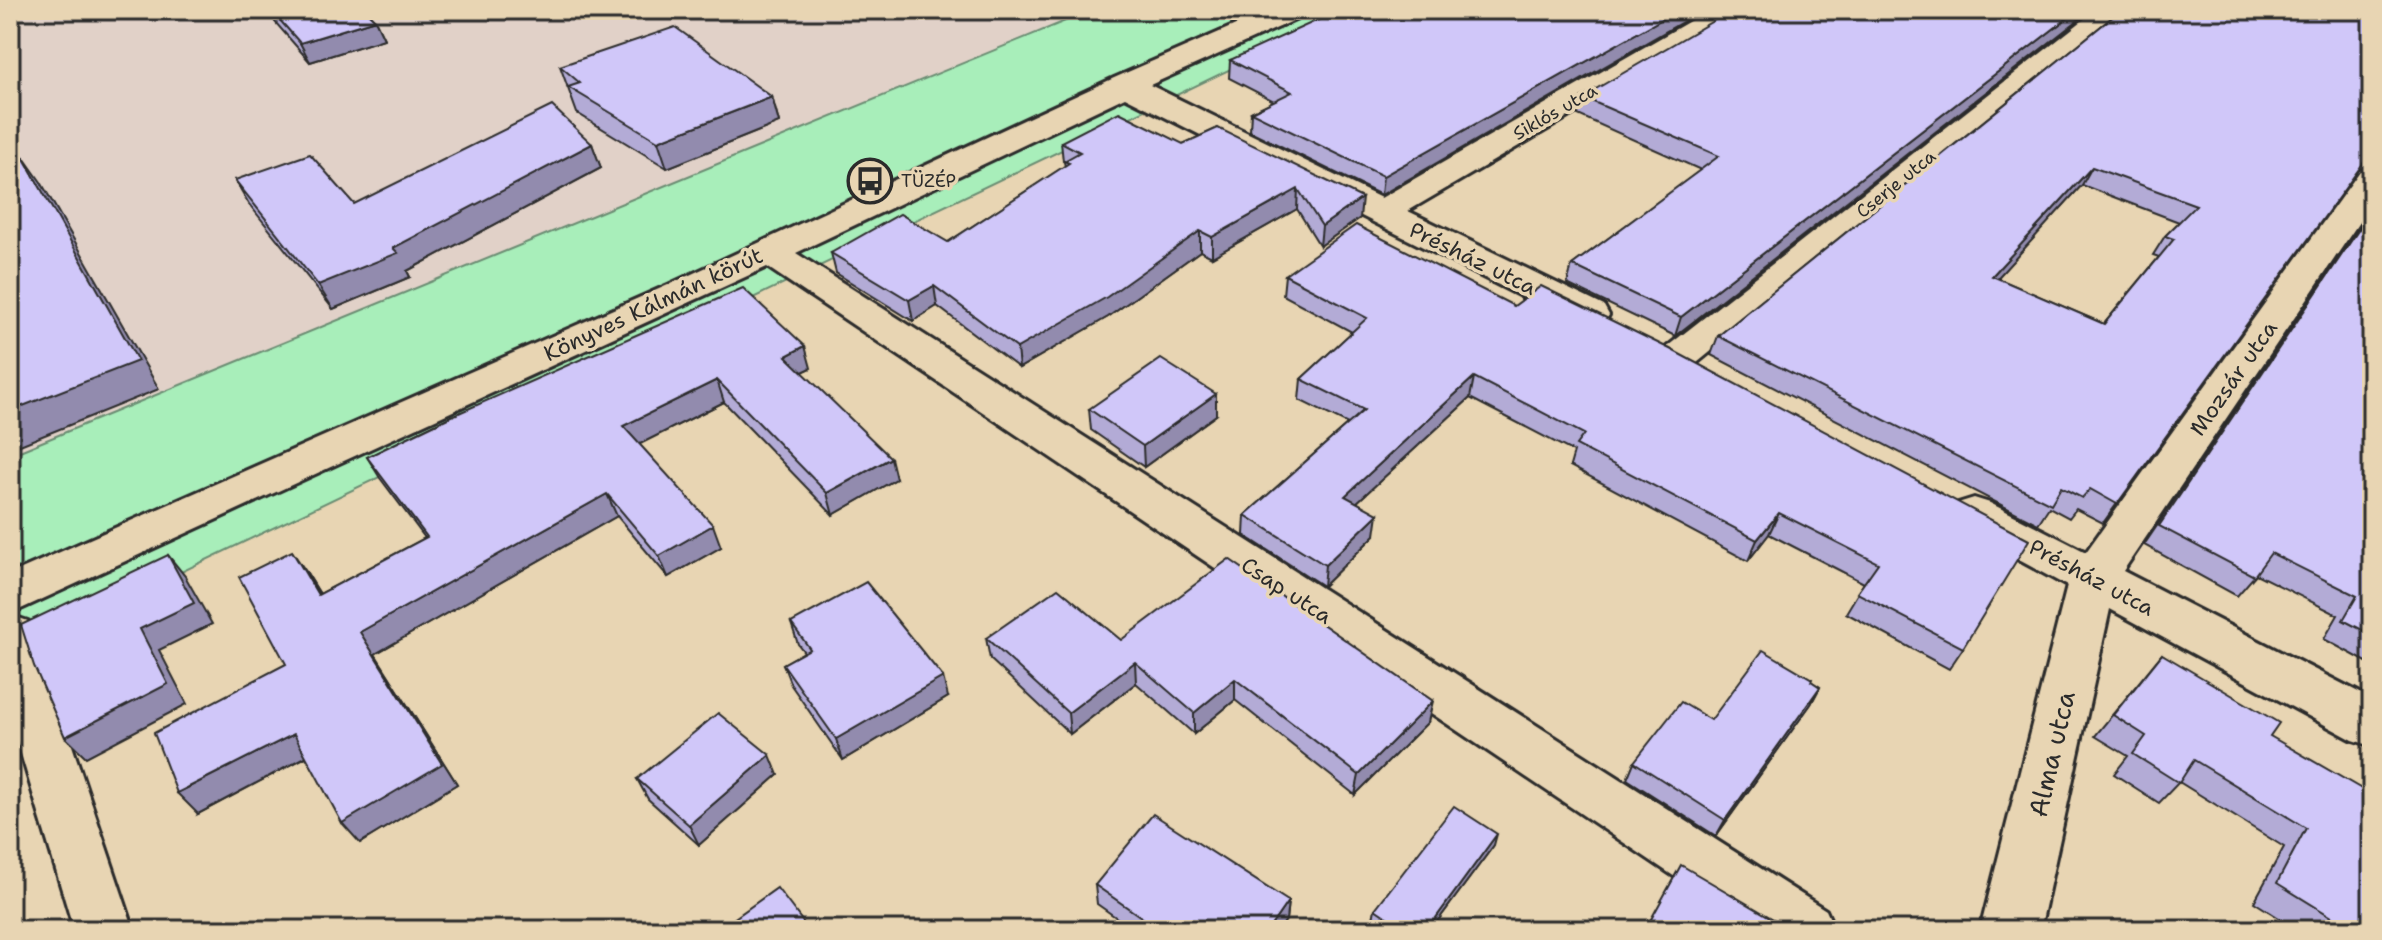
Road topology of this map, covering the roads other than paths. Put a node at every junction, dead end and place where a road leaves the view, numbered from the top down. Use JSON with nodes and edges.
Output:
{"nodes":[{"id":1,"x":1294,"y":10,"type":"edge"},
{"id":2,"x":1730,"y":10,"type":"edge"},
{"id":3,"x":2114,"y":10,"type":"edge"},
{"id":4,"x":1125,"y":85,"type":"junction"},
{"id":5,"x":2372,"y":178,"type":"edge"},
{"id":6,"x":1380,"y":213,"type":"junction"},
{"id":7,"x":768,"y":251,"type":"junction"},
{"id":8,"x":1650,"y":344,"type":"junction"},
{"id":9,"x":1719,"y":380,"type":"edge"},
{"id":10,"x":1941,"y":497,"type":"edge"},
{"id":11,"x":2093,"y":578,"type":"junction"},
{"id":12,"x":10,"y":595,"type":"edge"},
{"id":13,"x":10,"y":635,"type":"edge"},
{"id":14,"x":2372,"y":724,"type":"edge"},
{"id":15,"x":104,"y":930,"type":"edge"},
{"id":16,"x":1805,"y":930,"type":"edge"},
{"id":17,"x":2010,"y":930,"type":"edge"}],
"edges":[{"from":1,"to":4,"type":"street","name":"Könyves Kálmán körút"},
{"from":2,"to":6,"type":"street","name":"Siklós utca"},
{"from":3,"to":8,"type":"street","name":"Cserje utca"},
{"from":4,"to":6,"type":"street","name":"Présház utca"},
{"from":4,"to":7,"type":"street","name":"Könyves Kálmán körút"},
{"from":5,"to":11,"type":"street","name":"Mozsár utca"},
{"from":6,"to":8,"type":"street","name":"Présház utca"},
{"from":7,"to":12,"type":"street","name":"Könyves Kálmán körút"},
{"from":7,"to":16,"type":"street","name":"Csap utca"},
{"from":8,"to":9,"type":"street","name":"Présház utca"},
{"from":10,"to":11,"type":"street","name":"Présház utca"},
{"from":11,"to":14,"type":"street","name":"Présház utca"},
{"from":11,"to":17,"type":"street","name":"Alma utca"},
{"from":13,"to":15,"type":"street"}]}
